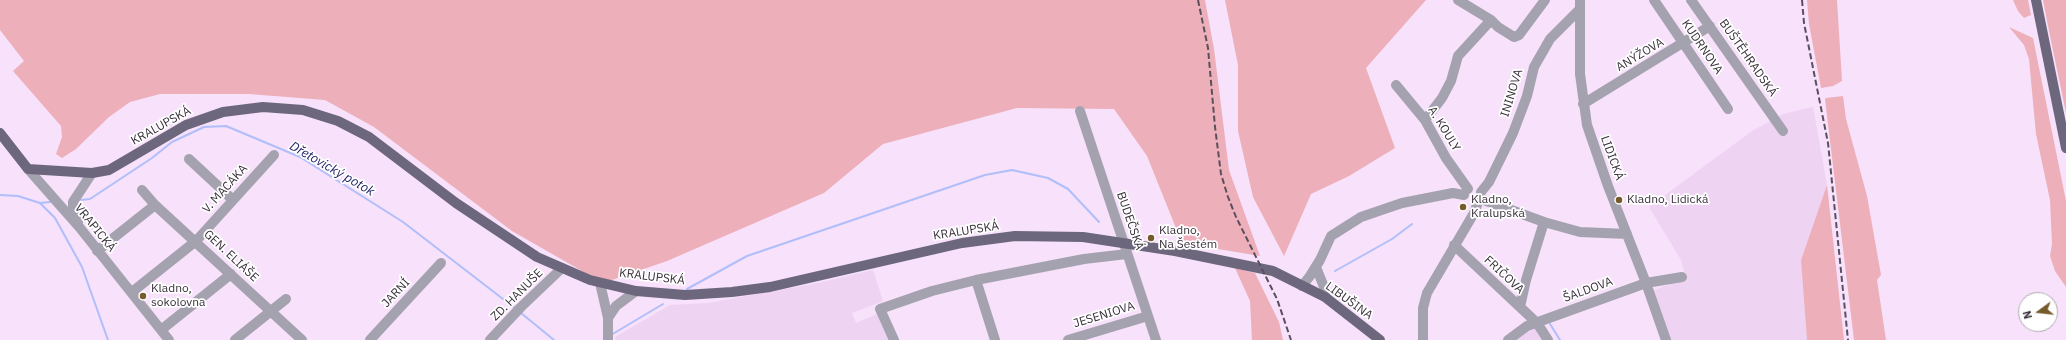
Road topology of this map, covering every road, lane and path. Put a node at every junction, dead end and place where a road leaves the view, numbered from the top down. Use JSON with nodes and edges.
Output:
{"nodes":[{"id":1,"x":1545,"y":0,"type":"edge"},
{"id":2,"x":1654,"y":0,"type":"edge"},
{"id":3,"x":1691,"y":0,"type":"edge"},
{"id":4,"x":2036,"y":0,"type":"edge"},
{"id":5,"x":1463,"y":1,"type":"edge"},
{"id":6,"x":1580,"y":4,"type":"edge"},
{"id":7,"x":1491,"y":20,"type":"junction"},
{"id":8,"x":1710,"y":26,"type":"junction"},
{"id":9,"x":1684,"y":44,"type":"junction"},
{"id":10,"x":1396,"y":85,"type":"dead end"},
{"id":11,"x":1583,"y":104,"type":"junction"},
{"id":12,"x":1728,"y":109,"type":"dead end"},
{"id":13,"x":1080,"y":111,"type":"dead end"},
{"id":14,"x":1425,"y":120,"type":"junction"},
{"id":15,"x":1783,"y":131,"type":"dead end"},
{"id":16,"x":0,"y":133,"type":"edge"},
{"id":17,"x":2066,"y":148,"type":"edge"},
{"id":18,"x":274,"y":155,"type":"dead end"},
{"id":19,"x":189,"y":159,"type":"dead end"},
{"id":20,"x":28,"y":169,"type":"junction"},
{"id":21,"x":92,"y":173,"type":"junction"},
{"id":22,"x":142,"y":190,"type":"dead end"},
{"id":23,"x":1466,"y":192,"type":"junction"},
{"id":24,"x":1480,"y":199,"type":"junction"},
{"id":25,"x":233,"y":200,"type":"junction"},
{"id":26,"x":155,"y":205,"type":"junction"},
{"id":27,"x":1544,"y":222,"type":"junction"},
{"id":28,"x":80,"y":228,"type":"junction"},
{"id":29,"x":1627,"y":234,"type":"junction"},
{"id":30,"x":196,"y":241,"type":"junction"},
{"id":31,"x":1123,"y":243,"type":"junction"},
{"id":32,"x":1454,"y":245,"type":"junction"},
{"id":33,"x":97,"y":250,"type":"junction"},
{"id":34,"x":1127,"y":254,"type":"junction"},
{"id":35,"x":441,"y":263,"type":"dead end"},
{"id":36,"x":1316,"y":267,"type":"junction"},
{"id":37,"x":562,"y":268,"type":"junction"},
{"id":38,"x":231,"y":274,"type":"junction"},
{"id":39,"x":1682,"y":277,"type":"dead end"},
{"id":40,"x":976,"y":280,"type":"junction"},
{"id":41,"x":1646,"y":282,"type":"junction"},
{"id":42,"x":600,"y":283,"type":"junction"},
{"id":43,"x":1302,"y":286,"type":"junction"},
{"id":44,"x":636,"y":291,"type":"junction"},
{"id":45,"x":132,"y":292,"type":"junction"},
{"id":46,"x":1324,"y":297,"type":"junction"},
{"id":47,"x":286,"y":299,"type":"dead end"},
{"id":48,"x":1520,"y":307,"type":"junction"},
{"id":49,"x":271,"y":312,"type":"junction"},
{"id":50,"x":1148,"y":316,"type":"junction"},
{"id":51,"x":608,"y":318,"type":"junction"},
{"id":52,"x":1537,"y":323,"type":"junction"},
{"id":53,"x":160,"y":330,"type":"junction"},
{"id":54,"x":608,"y":336,"type":"edge"},
{"id":55,"x":169,"y":340,"type":"edge"},
{"id":56,"x":235,"y":340,"type":"edge"},
{"id":57,"x":302,"y":340,"type":"edge"},
{"id":58,"x":370,"y":340,"type":"edge"},
{"id":59,"x":490,"y":340,"type":"edge"},
{"id":60,"x":894,"y":340,"type":"edge"},
{"id":61,"x":995,"y":340,"type":"edge"},
{"id":62,"x":1068,"y":340,"type":"edge"},
{"id":63,"x":1156,"y":340,"type":"edge"},
{"id":64,"x":1380,"y":340,"type":"edge"},
{"id":65,"x":1423,"y":340,"type":"edge"},
{"id":66,"x":1508,"y":340,"type":"edge"},
{"id":67,"x":1548,"y":340,"type":"edge"},
{"id":68,"x":1666,"y":340,"type":"edge"}],
"edges":[{"from":1,"to":7,"type":"street"},
{"from":2,"to":9,"type":"street","name":"KUDRNOVA"},
{"from":3,"to":8,"type":"street","name":"BUŠTĚHRADSKÁ"},
{"from":4,"to":17,"type":"main road"},
{"from":5,"to":7,"type":"street"},
{"from":6,"to":11,"type":"street","name":"LIDICKÁ"},
{"from":6,"to":24,"type":"street","name":"ININOVA"},
{"from":7,"to":14,"type":"street"},
{"from":8,"to":9,"type":"street","name":"ANÝŽOVA"},
{"from":8,"to":15,"type":"street","name":"BUŠTĚHRADSKÁ"},
{"from":9,"to":11,"type":"street","name":"ANÝŽOVA"},
{"from":9,"to":12,"type":"street","name":"KUDRNOVA"},
{"from":10,"to":14,"type":"street","name":"A. KOULY"},
{"from":11,"to":29,"type":"street","name":"LIDICKÁ"},
{"from":13,"to":31,"type":"street","name":"BUDEČSKÁ"},
{"from":14,"to":23,"type":"street","name":"A. KOULY"},
{"from":16,"to":20,"type":"main road","name":"VRAPICKÁ"},
{"from":18,"to":25,"type":"street","name":"V. MACÁKA"},
{"from":19,"to":25,"type":"street"},
{"from":20,"to":21,"type":"main road","name":"KRALUPSKÁ"},
{"from":20,"to":28,"type":"street","name":"VRAPICKÁ"},
{"from":21,"to":28,"type":"street"},
{"from":21,"to":37,"type":"main road","name":"KRALUPSKÁ"},
{"from":22,"to":26,"type":"street","name":"GEN. ELIÁŠE"},
{"from":23,"to":24,"type":"street"},
{"from":23,"to":24,"type":"street"},
{"from":23,"to":36,"type":"street"},
{"from":24,"to":27,"type":"street"},
{"from":24,"to":32,"type":"street","name":"ININOVA"},
{"from":25,"to":30,"type":"street","name":"V. MACÁKA"},
{"from":26,"to":30,"type":"street","name":"GEN. ELIÁŠE"},
{"from":26,"to":33,"type":"street"},
{"from":27,"to":29,"type":"street"},
{"from":27,"to":48,"type":"street"},
{"from":28,"to":33,"type":"street","name":"VRAPICKÁ"},
{"from":29,"to":41,"type":"street","name":"LIDICKÁ"},
{"from":30,"to":38,"type":"street","name":"GEN. ELIÁŠE"},
{"from":30,"to":45,"type":"street","name":"V. MACÁKA"},
{"from":31,"to":34,"type":"street","name":"BUDEČSKÁ"},
{"from":31,"to":43,"type":"main road","name":"KRALUPSKÁ"},
{"from":31,"to":44,"type":"main road","name":"KRALUPSKÁ"},
{"from":32,"to":48,"type":"street","name":"FRIČOVA"},
{"from":32,"to":65,"type":"street","name":"ININOVA"},
{"from":33,"to":45,"type":"street","name":"VRAPICKÁ"},
{"from":34,"to":40,"type":"street"},
{"from":34,"to":50,"type":"street","name":"BUDEČSKÁ"},
{"from":35,"to":58,"type":"street","name":"JARNÍ"},
{"from":36,"to":43,"type":"street"},
{"from":36,"to":46,"type":"street"},
{"from":37,"to":42,"type":"main road","name":"KRALUPSKÁ"},
{"from":37,"to":59,"type":"street","name":"ZD. HANUŠE"},
{"from":38,"to":49,"type":"street","name":"GEN. ELIÁŠE"},
{"from":38,"to":53,"type":"street"},
{"from":39,"to":41,"type":"street","name":"ŠALDOVA"},
{"from":40,"to":60,"type":"street"},
{"from":40,"to":61,"type":"street"},
{"from":41,"to":52,"type":"street","name":"ŠALDOVA"},
{"from":41,"to":68,"type":"street","name":"LIDICKÁ"},
{"from":42,"to":44,"type":"main road","name":"KRALUPSKÁ"},
{"from":42,"to":51,"type":"street"},
{"from":43,"to":46,"type":"main road","name":"LIBUŠINA"},
{"from":44,"to":51,"type":"street"},
{"from":45,"to":53,"type":"street","name":"VRAPICKÁ"},
{"from":46,"to":64,"type":"main road","name":"LIBUŠINA"},
{"from":47,"to":49,"type":"street"},
{"from":48,"to":52,"type":"street","name":"FRIČOVA"},
{"from":49,"to":56,"type":"street"},
{"from":49,"to":57,"type":"street","name":"GEN. ELIÁŠE"},
{"from":50,"to":62,"type":"street","name":"JESENIOVA"},
{"from":50,"to":63,"type":"street","name":"BUDEČSKÁ"},
{"from":51,"to":54,"type":"street"},
{"from":52,"to":66,"type":"street","name":"ŠALDOVA"},
{"from":52,"to":67,"type":"street","name":"FRIČOVA"},
{"from":53,"to":55,"type":"street","name":"VRAPICKÁ"}]}
